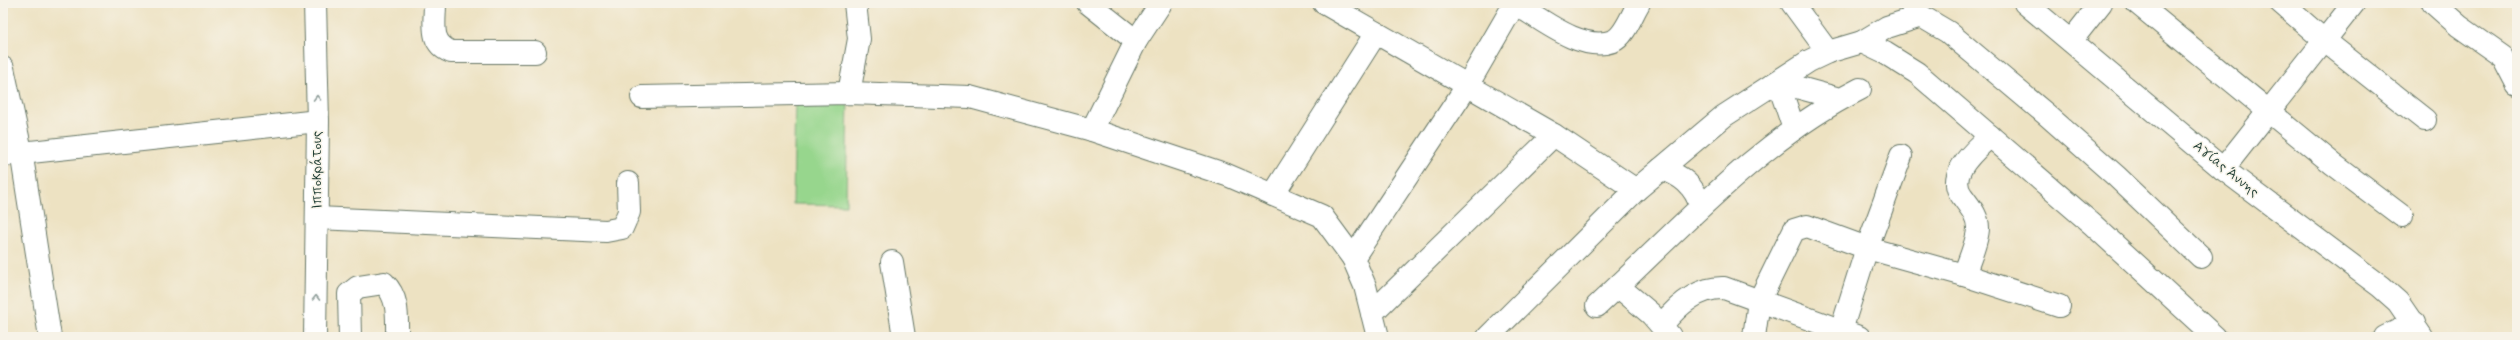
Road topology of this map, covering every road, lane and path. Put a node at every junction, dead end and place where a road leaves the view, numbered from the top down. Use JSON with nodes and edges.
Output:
{"nodes":[{"id":1,"x":315,"y":3,"type":"edge"},
{"id":2,"x":435,"y":3,"type":"edge"},
{"id":3,"x":855,"y":3,"type":"edge"},
{"id":4,"x":1088,"y":3,"type":"edge"},
{"id":5,"x":1161,"y":3,"type":"edge"},
{"id":6,"x":1324,"y":3,"type":"edge"},
{"id":7,"x":1515,"y":3,"type":"edge"},
{"id":8,"x":1638,"y":3,"type":"edge"},
{"id":9,"x":1792,"y":3,"type":"edge"},
{"id":10,"x":2025,"y":3,"type":"edge"},
{"id":11,"x":2101,"y":3,"type":"edge"},
{"id":12,"x":2137,"y":3,"type":"edge"},
{"id":13,"x":2281,"y":3,"type":"edge"},
{"id":14,"x":2354,"y":3,"type":"edge"},
{"id":15,"x":2433,"y":3,"type":"edge"},
{"id":16,"x":1916,"y":10,"type":"edge"},
{"id":17,"x":1376,"y":33,"type":"junction"},
{"id":18,"x":1136,"y":41,"type":"junction"},
{"id":19,"x":2071,"y":41,"type":"junction"},
{"id":20,"x":2325,"y":41,"type":"junction"},
{"id":21,"x":1862,"y":42,"type":"junction"},
{"id":22,"x":535,"y":52,"type":"dead end"},
{"id":23,"x":1828,"y":52,"type":"junction"},
{"id":24,"x":3,"y":68,"type":"edge"},
{"id":25,"x":1778,"y":82,"type":"junction"},
{"id":26,"x":2517,"y":84,"type":"edge"},
{"id":27,"x":1467,"y":86,"type":"junction"},
{"id":28,"x":1860,"y":89,"type":"dead end"},
{"id":29,"x":849,"y":93,"type":"junction"},
{"id":30,"x":642,"y":97,"type":"dead end"},
{"id":31,"x":1840,"y":99,"type":"junction"},
{"id":32,"x":2269,"y":112,"type":"junction"},
{"id":33,"x":2425,"y":120,"type":"dead end"},
{"id":34,"x":318,"y":121,"type":"junction"},
{"id":35,"x":1794,"y":129,"type":"junction"},
{"id":36,"x":1092,"y":130,"type":"junction"},
{"id":37,"x":1554,"y":135,"type":"junction"},
{"id":38,"x":1990,"y":136,"type":"junction"},
{"id":39,"x":12,"y":153,"type":"edge"},
{"id":40,"x":1901,"y":156,"type":"dead end"},
{"id":41,"x":1661,"y":169,"type":"junction"},
{"id":42,"x":2223,"y":169,"type":"junction"},
{"id":43,"x":628,"y":182,"type":"dead end"},
{"id":44,"x":1636,"y":190,"type":"junction"},
{"id":45,"x":1273,"y":195,"type":"junction"},
{"id":46,"x":1701,"y":206,"type":"junction"},
{"id":47,"x":2402,"y":216,"type":"dead end"},
{"id":48,"x":317,"y":218,"type":"junction"},
{"id":49,"x":1867,"y":248,"type":"junction"},
{"id":50,"x":2202,"y":257,"type":"dead end"},
{"id":51,"x":1353,"y":258,"type":"junction"},
{"id":52,"x":892,"y":262,"type":"dead end"},
{"id":53,"x":1964,"y":275,"type":"junction"},
{"id":54,"x":1619,"y":287,"type":"junction"},
{"id":55,"x":1758,"y":301,"type":"junction"},
{"id":56,"x":1597,"y":306,"type":"dead end"},
{"id":57,"x":2058,"y":306,"type":"dead end"},
{"id":58,"x":1372,"y":313,"type":"junction"},
{"id":59,"x":2418,"y":330,"type":"edge"},
{"id":60,"x":1666,"y":331,"type":"edge"},
{"id":61,"x":1497,"y":334,"type":"edge"},
{"id":62,"x":1846,"y":335,"type":"edge"},
{"id":63,"x":50,"y":337,"type":"edge"},
{"id":64,"x":315,"y":337,"type":"edge"},
{"id":65,"x":350,"y":337,"type":"edge"},
{"id":66,"x":397,"y":337,"type":"edge"},
{"id":67,"x":904,"y":337,"type":"edge"},
{"id":68,"x":1378,"y":337,"type":"edge"},
{"id":69,"x":1754,"y":337,"type":"edge"},
{"id":70,"x":2216,"y":337,"type":"edge"},
{"id":71,"x":2385,"y":337,"type":"edge"}],
"edges":[{"from":34,"to":1,"type":"street","name":"Ιπποκράτους","one_way":true},
{"from":2,"to":22,"type":"street"},
{"from":3,"to":29,"type":"street"},
{"from":4,"to":18,"type":"street"},
{"from":5,"to":18,"type":"street"},
{"from":6,"to":17,"type":"street"},
{"from":7,"to":8,"type":"street"},
{"from":7,"to":27,"type":"street"},
{"from":9,"to":23,"type":"street"},
{"from":10,"to":19,"type":"street","name":"Αγίας Άννης"},
{"from":11,"to":19,"type":"street"},
{"from":12,"to":32,"type":"street"},
{"from":13,"to":20,"type":"street"},
{"from":14,"to":20,"type":"street"},
{"from":15,"to":26,"type":"street"},
{"from":16,"to":21,"type":"street"},
{"from":16,"to":50,"type":"street"},
{"from":17,"to":27,"type":"street"},
{"from":17,"to":45,"type":"street"},
{"from":18,"to":36,"type":"street"},
{"from":19,"to":42,"type":"street","name":"Αγίας Άννης"},
{"from":20,"to":32,"type":"street"},
{"from":20,"to":33,"type":"street"},
{"from":21,"to":23,"type":"street"},
{"from":21,"to":38,"type":"street"},
{"from":23,"to":25,"type":"street"},
{"from":24,"to":39,"type":"street"},
{"from":25,"to":31,"type":"street"},
{"from":25,"to":35,"type":"street"},
{"from":25,"to":41,"type":"street"},
{"from":27,"to":37,"type":"street"},
{"from":27,"to":51,"type":"street"},
{"from":28,"to":31,"type":"street"},
{"from":29,"to":30,"type":"street"},
{"from":29,"to":36,"type":"street"},
{"from":31,"to":35,"type":"street"},
{"from":32,"to":42,"type":"street"},
{"from":32,"to":47,"type":"street"},
{"from":34,"to":39,"type":"street"},
{"from":34,"to":48,"type":"street","name":"Ιπποκράτους"},
{"from":35,"to":46,"type":"street"},
{"from":36,"to":45,"type":"street"},
{"from":37,"to":44,"type":"street"},
{"from":37,"to":58,"type":"street"},
{"from":38,"to":53,"type":"street"},
{"from":38,"to":70,"type":"street"},
{"from":39,"to":63,"type":"street"},
{"from":40,"to":49,"type":"street"},
{"from":41,"to":44,"type":"street"},
{"from":41,"to":46,"type":"street"},
{"from":42,"to":59,"type":"street","name":"Αγίας Άννης"},
{"from":43,"to":48,"type":"street"},
{"from":44,"to":61,"type":"street"},
{"from":45,"to":51,"type":"street"},
{"from":46,"to":54,"type":"street"},
{"from":64,"to":48,"type":"street","name":"Ιπποκράτους","one_way":true},
{"from":49,"to":53,"type":"street"},
{"from":49,"to":55,"type":"street"},
{"from":49,"to":62,"type":"street"},
{"from":51,"to":58,"type":"street"},
{"from":52,"to":67,"type":"street"},
{"from":53,"to":57,"type":"street"},
{"from":54,"to":56,"type":"street"},
{"from":54,"to":60,"type":"street"},
{"from":55,"to":60,"type":"street"},
{"from":55,"to":62,"type":"street"},
{"from":55,"to":69,"type":"street"},
{"from":58,"to":68,"type":"street"},
{"from":59,"to":71,"type":"street"},
{"from":65,"to":66,"type":"street"}]}
